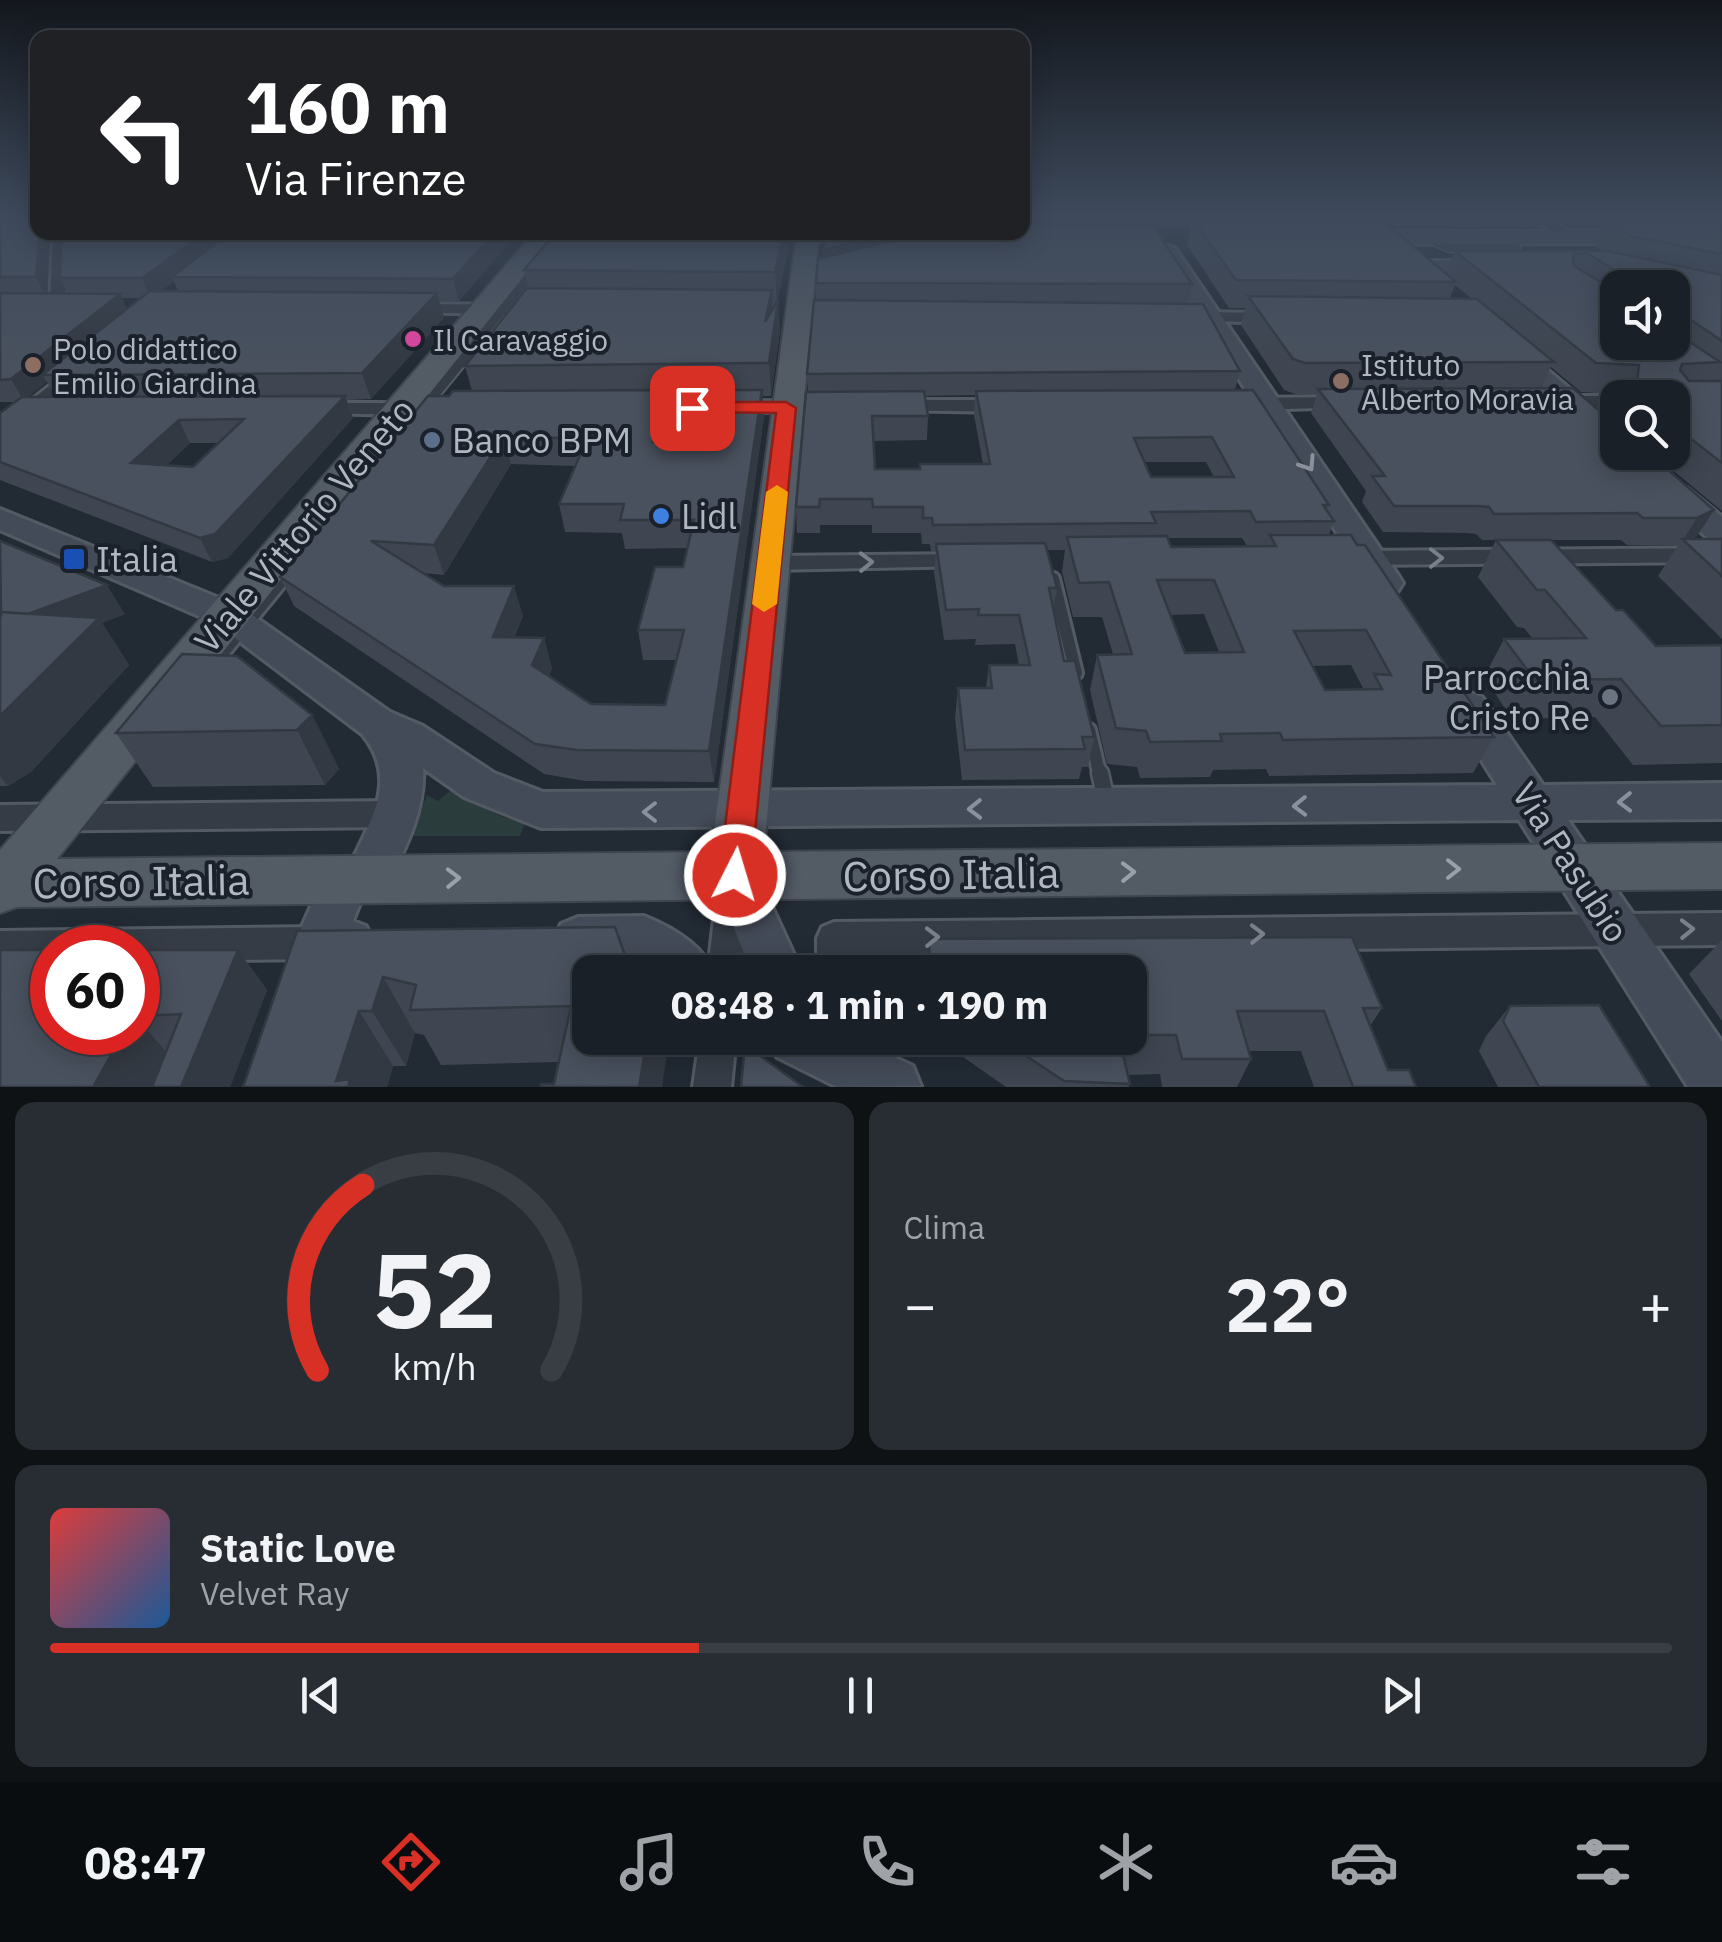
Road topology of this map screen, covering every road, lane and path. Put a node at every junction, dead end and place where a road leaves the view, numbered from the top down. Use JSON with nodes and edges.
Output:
{"nodes":[{"id":1,"x":63,"y":266,"type":"edge"},
{"id":2,"x":523,"y":266,"type":"edge"},
{"id":3,"x":534,"y":266,"type":"edge"},
{"id":4,"x":809,"y":266,"type":"edge"},
{"id":5,"x":1179,"y":266,"type":"edge"},
{"id":6,"x":1416,"y":266,"type":"edge"},
{"id":7,"x":1523,"y":267,"type":"edge"},
{"id":8,"x":1422,"y":270,"type":"junction"},
{"id":9,"x":1449,"y":298,"type":"edge"},
{"id":10,"x":39,"y":305,"type":"edge"},
{"id":11,"x":400,"y":309,"type":"edge"},
{"id":12,"x":493,"y":310,"type":"junction"},
{"id":13,"x":563,"y":310,"type":"edge"},
{"id":14,"x":1196,"y":318,"type":"junction"},
{"id":15,"x":1288,"y":318,"type":"edge"},
{"id":16,"x":1486,"y":331,"type":"edge"},
{"id":17,"x":86,"y":362,"type":"edge"},
{"id":18,"x":1529,"y":402,"type":"edge"},
{"id":19,"x":1568,"y":402,"type":"junction"},
{"id":20,"x":1600,"y":402,"type":"edge"},
{"id":21,"x":1372,"y":403,"type":"edge"},
{"id":22,"x":1231,"y":404,"type":"edge"},
{"id":23,"x":1268,"y":404,"type":"junction"},
{"id":24,"x":882,"y":406,"type":"edge"},
{"id":25,"x":1018,"y":406,"type":"edge"},
{"id":26,"x":805,"y":407,"type":"junction"},
{"id":27,"x":629,"y":408,"type":"edge"},
{"id":28,"x":453,"y":409,"type":"edge"},
{"id":29,"x":64,"y":410,"type":"edge"},
{"id":30,"x":293,"y":410,"type":"edge"},
{"id":31,"x":0,"y":411,"type":"edge"},
{"id":32,"x":26,"y":411,"type":"junction"},
{"id":33,"x":411,"y":414,"type":"junction"},
{"id":34,"x":1600,"y":429,"type":"edge"},
{"id":35,"x":0,"y":435,"type":"edge"},
{"id":36,"x":1648,"y":470,"type":"edge"},
{"id":37,"x":0,"y":518,"type":"edge"},
{"id":38,"x":1722,"y":534,"type":"edge"},
{"id":39,"x":306,"y":550,"type":"edge"},
{"id":40,"x":1722,"y":556,"type":"edge"},
{"id":41,"x":1324,"y":558,"type":"edge"},
{"id":42,"x":1370,"y":558,"type":"junction"},
{"id":43,"x":991,"y":561,"type":"edge"},
{"id":44,"x":1049,"y":561,"type":"edge"},
{"id":45,"x":769,"y":563,"type":"junction"},
{"id":46,"x":1404,"y":610,"type":"edge"},
{"id":47,"x":237,"y":620,"type":"junction"},
{"id":48,"x":1448,"y":676,"type":"edge"},
{"id":49,"x":197,"y":684,"type":"edge"},
{"id":50,"x":1080,"y":688,"type":"edge"},
{"id":51,"x":1084,"y":706,"type":"edge"},
{"id":52,"x":376,"y":722,"type":"junction"},
{"id":53,"x":1722,"y":801,"type":"edge"},
{"id":54,"x":1532,"y":803,"type":"junction"},
{"id":55,"x":1108,"y":808,"type":"junction"},
{"id":56,"x":741,"y":812,"type":"junction"},
{"id":57,"x":394,"y":814,"type":"junction"},
{"id":58,"x":0,"y":818,"type":"edge"},
{"id":59,"x":77,"y":820,"type":"junction"},
{"id":60,"x":1722,"y":866,"type":"edge"},
{"id":61,"x":1574,"y":868,"type":"junction"},
{"id":62,"x":735,"y":875,"type":"junction"},
{"id":63,"x":356,"y":879,"type":"junction"},
{"id":64,"x":1,"y":887,"type":"edge"},
{"id":65,"x":1722,"y":929,"type":"edge"},
{"id":66,"x":1616,"y":930,"type":"junction"},
{"id":67,"x":530,"y":940,"type":"edge"},
{"id":68,"x":396,"y":942,"type":"edge"},
{"id":69,"x":0,"y":947,"type":"edge"},
{"id":70,"x":665,"y":955,"type":"edge"},
{"id":71,"x":727,"y":955,"type":"edge"},
{"id":72,"x":770,"y":955,"type":"edge"},
{"id":73,"x":834,"y":955,"type":"edge"},
{"id":74,"x":313,"y":964,"type":"junction"},
{"id":75,"x":716,"y":1055,"type":"edge"},
{"id":76,"x":830,"y":1055,"type":"edge"},
{"id":77,"x":863,"y":1055,"type":"edge"},
{"id":78,"x":893,"y":1086,"type":"edge"},
{"id":79,"x":712,"y":1087,"type":"edge"},
{"id":80,"x":1720,"y":1087,"type":"edge"}],
"edges":[{"from":1,"to":10,"type":"street"},
{"from":2,"to":12,"type":"main road","name":"Viale Vittorio Veneto"},
{"from":3,"to":12,"type":"lane"},
{"from":4,"to":26,"type":"main road"},
{"from":5,"to":14,"type":"main road"},
{"from":6,"to":8,"type":"main road"},
{"from":7,"to":8,"type":"main road"},
{"from":8,"to":9,"type":"main road"},
{"from":11,"to":12,"type":"street"},
{"from":12,"to":13,"type":"street"},
{"from":12,"to":33,"type":"main road","name":"Viale Vittorio Veneto"},
{"from":14,"to":15,"type":"street"},
{"from":14,"to":23,"type":"main road"},
{"from":16,"to":19,"type":"main road"},
{"from":17,"to":32,"type":"street"},
{"from":18,"to":19,"type":"street"},
{"from":19,"to":20,"type":"street"},
{"from":19,"to":34,"type":"main road"},
{"from":21,"to":23,"type":"street"},
{"from":22,"to":23,"type":"street"},
{"from":23,"to":42,"type":"main road","one_way":true},
{"from":24,"to":25,"type":"street"},
{"from":26,"to":27,"type":"street"},
{"from":26,"to":45,"type":"main road"},
{"from":28,"to":33,"type":"street"},
{"from":29,"to":32,"type":"street"},
{"from":30,"to":33,"type":"street"},
{"from":31,"to":32,"type":"street"},
{"from":32,"to":35,"type":"street"},
{"from":33,"to":47,"type":"main road","name":"Viale Vittorio Veneto"},
{"from":36,"to":38,"type":"main road"},
{"from":37,"to":47,"type":"main road"},
{"from":39,"to":47,"type":"lane"},
{"from":42,"to":40,"type":"street","one_way":true},
{"from":41,"to":42,"type":"street"},
{"from":42,"to":46,"type":"main road"},
{"from":45,"to":43,"type":"street","one_way":true},
{"from":44,"to":50,"type":"lane"},
{"from":45,"to":56,"type":"main road"},
{"from":47,"to":49,"type":"lane"},
{"from":47,"to":52,"type":"main road"},
{"from":47,"to":59,"type":"main road","name":"Viale Vittorio Veneto"},
{"from":48,"to":54,"type":"main road","name":"Via Pasubio"},
{"from":51,"to":55,"type":"lane"},
{"from":56,"to":52,"type":"main road","name":"Corso Italia","one_way":true},
{"from":52,"to":57,"type":"main road"},
{"from":53,"to":54,"type":"main road","name":"Corso Italia","one_way":true},
{"from":54,"to":55,"type":"main road","name":"Corso Italia","one_way":true},
{"from":54,"to":61,"type":"main road","name":"Via Pasubio"},
{"from":55,"to":56,"type":"main road","name":"Corso Italia","one_way":true},
{"from":56,"to":62,"type":"main road"},
{"from":57,"to":59,"type":"street","name":"Corso Italia"},
{"from":57,"to":63,"type":"main road"},
{"from":58,"to":59,"type":"street","name":"Corso Italia"},
{"from":59,"to":64,"type":"main road","name":"Viale Vittorio Veneto"},
{"from":60,"to":61,"type":"main road","name":"Corso Italia"},
{"from":62,"to":61,"type":"main road","name":"Corso Italia","one_way":true},
{"from":61,"to":66,"type":"main road","name":"Via Pasubio"},
{"from":63,"to":62,"type":"main road","name":"Corso Italia","one_way":true},
{"from":62,"to":71,"type":"street"},
{"from":62,"to":72,"type":"main road"},
{"from":63,"to":64,"type":"main road","name":"Corso Italia"},
{"from":63,"to":74,"type":"main road"},
{"from":66,"to":65,"type":"street","one_way":true},
{"from":73,"to":66,"type":"street","one_way":true},
{"from":66,"to":80,"type":"main road","name":"Via Pasubio"},
{"from":67,"to":70,"type":"main road"},
{"from":68,"to":74,"type":"main road"},
{"from":69,"to":74,"type":"street"},
{"from":75,"to":79,"type":"street"},
{"from":76,"to":78,"type":"main road"},
{"from":77,"to":78,"type":"main road"}]}
